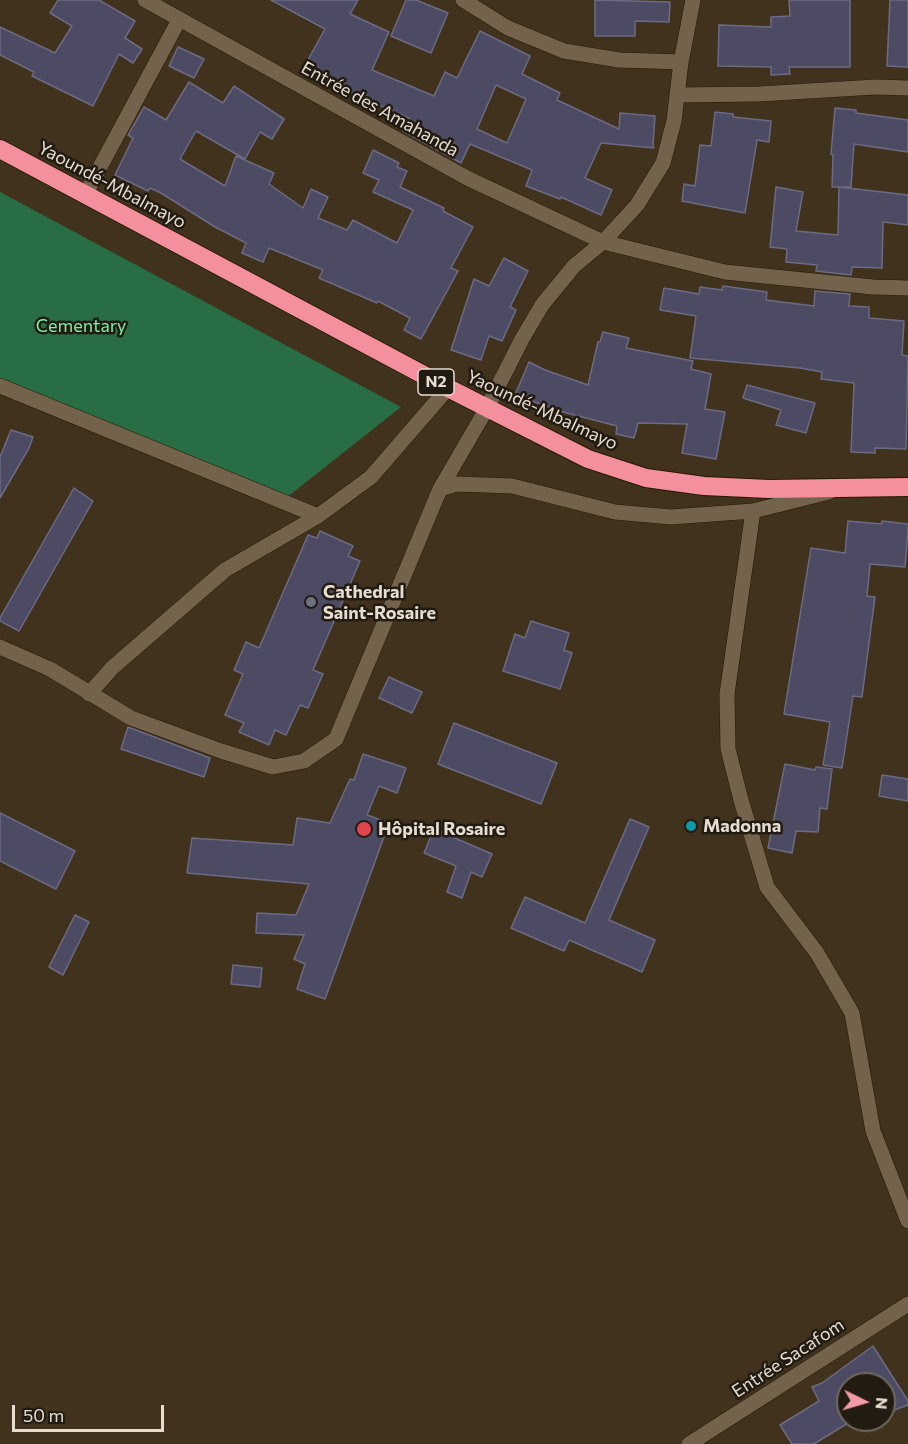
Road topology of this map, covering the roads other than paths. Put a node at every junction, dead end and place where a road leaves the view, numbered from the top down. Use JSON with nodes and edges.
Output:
{"nodes":[{"id":1,"x":145,"y":0,"type":"edge"},
{"id":2,"x":463,"y":0,"type":"edge"},
{"id":3,"x":693,"y":0,"type":"edge"},
{"id":4,"x":179,"y":20,"type":"junction"},
{"id":5,"x":681,"y":62,"type":"junction"},
{"id":6,"x":908,"y":88,"type":"edge"},
{"id":7,"x":678,"y":95,"type":"junction"},
{"id":8,"x":0,"y":149,"type":"edge"},
{"id":9,"x":85,"y":195,"type":"junction"},
{"id":10,"x":603,"y":242,"type":"junction"},
{"id":11,"x":908,"y":288,"type":"edge"},
{"id":12,"x":0,"y":386,"type":"edge"},
{"id":13,"x":448,"y":388,"type":"junction"},
{"id":14,"x":487,"y":408,"type":"junction"},
{"id":15,"x":849,"y":487,"type":"junction"},
{"id":16,"x":908,"y":488,"type":"edge"},
{"id":17,"x":440,"y":489,"type":"junction"},
{"id":18,"x":753,"y":511,"type":"junction"},
{"id":19,"x":318,"y":516,"type":"junction"},
{"id":20,"x":0,"y":647,"type":"edge"},
{"id":21,"x":88,"y":694,"type":"junction"},
{"id":22,"x":908,"y":1221,"type":"edge"},
{"id":23,"x":908,"y":1304,"type":"edge"},
{"id":24,"x":689,"y":1444,"type":"edge"}],
"edges":[{"from":1,"to":4,"type":"street","name":"Entrée des Amahanda"},
{"from":2,"to":5,"type":"street"},
{"from":3,"to":5,"type":"street"},
{"from":4,"to":9,"type":"street"},
{"from":4,"to":10,"type":"street","name":"Entrée des Amahanda"},
{"from":5,"to":7,"type":"street"},
{"from":6,"to":7,"type":"street"},
{"from":7,"to":10,"type":"street"},
{"from":8,"to":9,"type":"highway","name":"Yaoundé-Mbalmayo","number":"N2"},
{"from":9,"to":13,"type":"highway","name":"Yaoundé-Mbalmayo","number":"N2"},
{"from":10,"to":11,"type":"street","name":"Entrée des Amahanda"},
{"from":10,"to":14,"type":"street"},
{"from":12,"to":19,"type":"street"},
{"from":13,"to":14,"type":"highway","name":"Yaoundé-Mbalmayo","number":"N2"},
{"from":13,"to":19,"type":"street"},
{"from":14,"to":15,"type":"highway","name":"Yaoundé-Mbalmayo","number":"N2"},
{"from":14,"to":17,"type":"street"},
{"from":15,"to":16,"type":"highway","name":"Yaoundé-Mbalmayo","number":"N2"},
{"from":15,"to":18,"type":"street"},
{"from":17,"to":18,"type":"street"},
{"from":17,"to":21,"type":"street"},
{"from":18,"to":22,"type":"street"},
{"from":19,"to":21,"type":"street"},
{"from":20,"to":21,"type":"street"},
{"from":23,"to":24,"type":"street","name":"Entrée Sacafom"}]}
